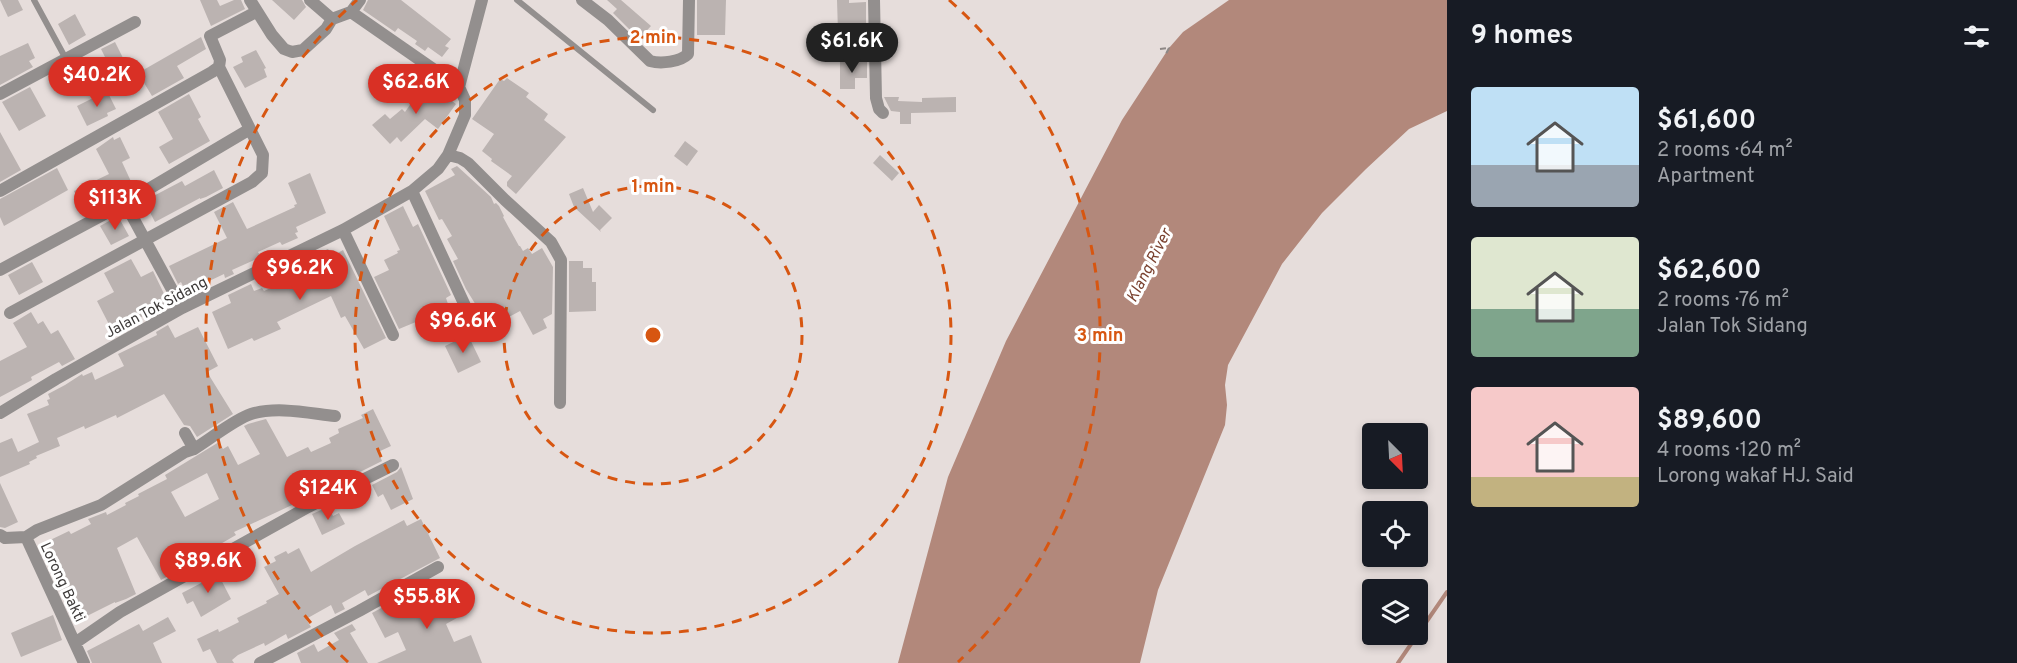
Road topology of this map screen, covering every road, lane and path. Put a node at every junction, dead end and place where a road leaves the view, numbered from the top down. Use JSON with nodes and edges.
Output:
{"nodes":[{"id":1,"x":34,"y":0,"type":"edge"},
{"id":2,"x":250,"y":0,"type":"edge"},
{"id":3,"x":310,"y":0,"type":"edge"},
{"id":4,"x":360,"y":0,"type":"edge"},
{"id":5,"x":482,"y":0,"type":"edge"},
{"id":6,"x":517,"y":0,"type":"edge"},
{"id":7,"x":582,"y":0,"type":"edge"},
{"id":8,"x":689,"y":0,"type":"edge"},
{"id":9,"x":874,"y":0,"type":"edge"},
{"id":10,"x":256,"y":12,"type":"junction"},
{"id":11,"x":351,"y":12,"type":"junction"},
{"id":12,"x":332,"y":19,"type":"junction"},
{"id":13,"x":135,"y":22,"type":"dead end"},
{"id":14,"x":1160,"y":49,"type":"dead end"},
{"id":15,"x":1166,"y":54,"type":"dead end"},
{"id":16,"x":66,"y":60,"type":"junction"},
{"id":17,"x":219,"y":67,"type":"junction"},
{"id":18,"x":459,"y":87,"type":"junction"},
{"id":19,"x":0,"y":94,"type":"edge"},
{"id":20,"x":653,"y":110,"type":"dead end"},
{"id":21,"x":883,"y":113,"type":"dead end"},
{"id":22,"x":250,"y":129,"type":"junction"},
{"id":23,"x":448,"y":155,"type":"junction"},
{"id":24,"x":0,"y":191,"type":"edge"},
{"id":25,"x":412,"y":191,"type":"junction"},
{"id":26,"x":125,"y":203,"type":"junction"},
{"id":27,"x":343,"y":230,"type":"junction"},
{"id":28,"x":146,"y":239,"type":"junction"},
{"id":29,"x":0,"y":270,"type":"edge"},
{"id":30,"x":182,"y":308,"type":"junction"},
{"id":31,"x":467,"y":310,"type":"dead end"},
{"id":32,"x":10,"y":313,"type":"dead end"},
{"id":33,"x":393,"y":335,"type":"dead end"},
{"id":34,"x":560,"y":403,"type":"dead end"},
{"id":35,"x":0,"y":413,"type":"edge"},
{"id":36,"x":335,"y":416,"type":"dead end"},
{"id":37,"x":185,"y":433,"type":"dead end"},
{"id":38,"x":194,"y":449,"type":"junction"},
{"id":39,"x":393,"y":465,"type":"dead end"},
{"id":40,"x":0,"y":535,"type":"edge"},
{"id":41,"x":26,"y":537,"type":"junction"},
{"id":42,"x":438,"y":567,"type":"dead end"},
{"id":43,"x":75,"y":643,"type":"junction"},
{"id":44,"x":84,"y":663,"type":"edge"},
{"id":45,"x":260,"y":663,"type":"edge"}],
"edges":[{"from":1,"to":16,"type":"lane"},
{"from":2,"to":10,"type":"street"},
{"from":3,"to":12,"type":"street"},
{"from":4,"to":11,"type":"street"},
{"from":5,"to":18,"type":"street"},
{"from":6,"to":20,"type":"lane"},
{"from":7,"to":8,"type":"street"},
{"from":9,"to":21,"type":"street"},
{"from":10,"to":12,"type":"street"},
{"from":10,"to":17,"type":"street"},
{"from":11,"to":12,"type":"street"},
{"from":11,"to":18,"type":"street"},
{"from":13,"to":16,"type":"street"},
{"from":14,"to":15,"type":"path"},
{"from":16,"to":19,"type":"street"},
{"from":17,"to":22,"type":"street"},
{"from":17,"to":24,"type":"street"},
{"from":18,"to":23,"type":"street","name":"Jalan Tok Sidang"},
{"from":22,"to":26,"type":"street"},
{"from":22,"to":28,"type":"street"},
{"from":23,"to":25,"type":"street","name":"Jalan Tok Sidang"},
{"from":23,"to":34,"type":"street"},
{"from":25,"to":27,"type":"street","name":"Jalan Tok Sidang"},
{"from":25,"to":31,"type":"street"},
{"from":26,"to":28,"type":"street"},
{"from":26,"to":29,"type":"street"},
{"from":27,"to":30,"type":"street","name":"Jalan Tok Sidang"},
{"from":27,"to":33,"type":"street"},
{"from":28,"to":30,"type":"street"},
{"from":28,"to":32,"type":"street"},
{"from":30,"to":35,"type":"street","name":"Jalan Tok Sidang"},
{"from":36,"to":38,"type":"street"},
{"from":37,"to":38,"type":"street"},
{"from":38,"to":41,"type":"street"},
{"from":39,"to":43,"type":"street"},
{"from":40,"to":41,"type":"street","name":"Lorong Bakti"},
{"from":41,"to":43,"type":"street","name":"Lorong Bakti"},
{"from":42,"to":45,"type":"street"},
{"from":43,"to":44,"type":"street","name":"Lorong Bakti"}]}
